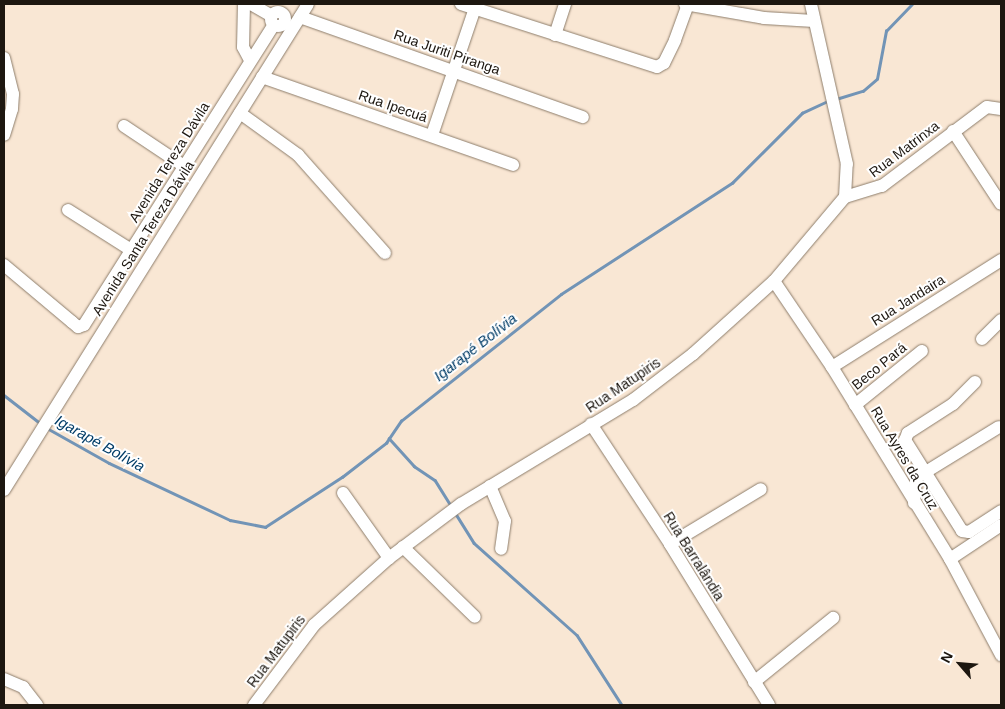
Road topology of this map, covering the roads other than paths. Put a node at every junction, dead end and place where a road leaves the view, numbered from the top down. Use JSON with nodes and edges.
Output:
{"nodes":[{"id":1,"x":244,"y":4,"type":"edge"},
{"id":2,"x":251,"y":4,"type":"edge"},
{"id":3,"x":308,"y":4,"type":"edge"},
{"id":4,"x":461,"y":4,"type":"edge"},
{"id":5,"x":565,"y":4,"type":"edge"},
{"id":6,"x":687,"y":4,"type":"edge"},
{"id":7,"x":810,"y":4,"type":"edge"},
{"id":8,"x":475,"y":8,"type":"junction"},
{"id":9,"x":300,"y":17,"type":"junction"},
{"id":10,"x":814,"y":21,"type":"junction"},
{"id":11,"x":555,"y":35,"type":"junction"},
{"id":12,"x":4,"y":58,"type":"edge"},
{"id":13,"x":250,"y":60,"type":"junction"},
{"id":14,"x":453,"y":69,"type":"junction"},
{"id":15,"x":262,"y":77,"type":"junction"},
{"id":16,"x":1001,"y":109,"type":"edge"},
{"id":17,"x":240,"y":112,"type":"junction"},
{"id":18,"x":583,"y":117,"type":"dead end"},
{"id":19,"x":124,"y":126,"type":"dead end"},
{"id":20,"x":953,"y":131,"type":"junction"},
{"id":21,"x":4,"y":135,"type":"edge"},
{"id":22,"x":432,"y":135,"type":"junction"},
{"id":23,"x":513,"y":164,"type":"dead end"},
{"id":24,"x":184,"y":166,"type":"junction"},
{"id":25,"x":845,"y":198,"type":"junction"},
{"id":26,"x":1001,"y":204,"type":"edge"},
{"id":27,"x":68,"y":210,"type":"dead end"},
{"id":28,"x":131,"y":250,"type":"junction"},
{"id":29,"x":385,"y":252,"type":"dead end"},
{"id":30,"x":1001,"y":260,"type":"edge"},
{"id":31,"x":4,"y":265,"type":"edge"},
{"id":32,"x":774,"y":281,"type":"junction"},
{"id":33,"x":1001,"y":320,"type":"edge"},
{"id":34,"x":982,"y":339,"type":"dead end"},
{"id":35,"x":922,"y":351,"type":"dead end"},
{"id":36,"x":832,"y":367,"type":"junction"},
{"id":37,"x":975,"y":382,"type":"dead end"},
{"id":38,"x":855,"y":405,"type":"junction"},
{"id":39,"x":591,"y":424,"type":"junction"},
{"id":40,"x":999,"y":427,"type":"dead end"},
{"id":41,"x":925,"y":473,"type":"junction"},
{"id":42,"x":490,"y":486,"type":"junction"},
{"id":43,"x":761,"y":488,"type":"dead end"},
{"id":44,"x":4,"y":490,"type":"edge"},
{"id":45,"x":343,"y":493,"type":"dead end"},
{"id":46,"x":914,"y":503,"type":"junction"},
{"id":47,"x":1001,"y":511,"type":"edge"},
{"id":48,"x":1001,"y":525,"type":"edge"},
{"id":49,"x":670,"y":544,"type":"junction"},
{"id":50,"x":403,"y":547,"type":"junction"},
{"id":51,"x":501,"y":549,"type":"dead end"},
{"id":52,"x":389,"y":558,"type":"junction"},
{"id":53,"x":950,"y":559,"type":"junction"},
{"id":54,"x":475,"y":617,"type":"dead end"},
{"id":55,"x":833,"y":618,"type":"dead end"},
{"id":56,"x":1001,"y":655,"type":"edge"},
{"id":57,"x":4,"y":679,"type":"edge"},
{"id":58,"x":754,"y":682,"type":"junction"},
{"id":59,"x":39,"y":704,"type":"edge"},
{"id":60,"x":254,"y":705,"type":"edge"},
{"id":61,"x":769,"y":705,"type":"edge"}],
"edges":[{"from":1,"to":13,"type":"street"},
{"from":2,"to":13,"type":"street","name":"Avenida Tereza Dávila"},
{"from":3,"to":9,"type":"street","name":"Avenida Santa Tereza Dávila"},
{"from":4,"to":8,"type":"street"},
{"from":5,"to":11,"type":"street"},
{"from":6,"to":10,"type":"street"},
{"from":6,"to":11,"type":"street"},
{"from":7,"to":10,"type":"street"},
{"from":8,"to":11,"type":"street"},
{"from":8,"to":14,"type":"street"},
{"from":9,"to":14,"type":"street","name":"Rua Juriti Piranga"},
{"from":9,"to":15,"type":"street","name":"Avenida Santa Tereza Dávila"},
{"from":10,"to":25,"type":"street"},
{"from":12,"to":21,"type":"street"},
{"from":13,"to":24,"type":"street","name":"Avenida Tereza Dávila"},
{"from":14,"to":18,"type":"street","name":"Rua Juriti Piranga"},
{"from":14,"to":22,"type":"street"},
{"from":15,"to":17,"type":"street","name":"Avenida Santa Tereza Dávila"},
{"from":15,"to":22,"type":"street","name":"Rua Ipecuá"},
{"from":16,"to":20,"type":"street","name":"Rua Matrinxa"},
{"from":17,"to":29,"type":"street"},
{"from":17,"to":44,"type":"street","name":"Avenida Santa Tereza Dávila"},
{"from":19,"to":24,"type":"street"},
{"from":20,"to":25,"type":"street","name":"Rua Matrinxa"},
{"from":20,"to":26,"type":"street"},
{"from":22,"to":23,"type":"street","name":"Rua Ipecuá"},
{"from":24,"to":28,"type":"street","name":"Avenida Tereza Dávila"},
{"from":25,"to":32,"type":"street","name":"Rua Matupiris"},
{"from":27,"to":28,"type":"street"},
{"from":28,"to":31,"type":"street","name":"Avenida Tereza Dávila"},
{"from":30,"to":36,"type":"street","name":"Rua Jandaira"},
{"from":32,"to":36,"type":"street","name":"Rua Ayres da Cruz"},
{"from":32,"to":39,"type":"street","name":"Rua Matupiris"},
{"from":33,"to":34,"type":"street"},
{"from":35,"to":38,"type":"street","name":"Beco Pará"},
{"from":36,"to":38,"type":"street","name":"Rua Ayres da Cruz"},
{"from":37,"to":41,"type":"street"},
{"from":38,"to":46,"type":"street","name":"Rua Ayres da Cruz"},
{"from":39,"to":42,"type":"street","name":"Rua Matupiris"},
{"from":39,"to":49,"type":"street","name":"Rua Barralândia"},
{"from":40,"to":41,"type":"street"},
{"from":41,"to":46,"type":"street"},
{"from":41,"to":47,"type":"street"},
{"from":42,"to":50,"type":"street","name":"Rua Matupiris"},
{"from":42,"to":51,"type":"street"},
{"from":43,"to":49,"type":"street"},
{"from":45,"to":52,"type":"street"},
{"from":46,"to":53,"type":"street","name":"Rua Ayres da Cruz"},
{"from":48,"to":53,"type":"street"},
{"from":49,"to":58,"type":"street","name":"Rua Barralândia"},
{"from":50,"to":52,"type":"street","name":"Rua Matupiris"},
{"from":50,"to":54,"type":"street"},
{"from":52,"to":60,"type":"street","name":"Rua Matupiris"},
{"from":53,"to":56,"type":"street","name":"Rua Ayres da Cruz"},
{"from":55,"to":58,"type":"street"},
{"from":57,"to":59,"type":"street"},
{"from":58,"to":61,"type":"street","name":"Rua Barralândia"}]}
